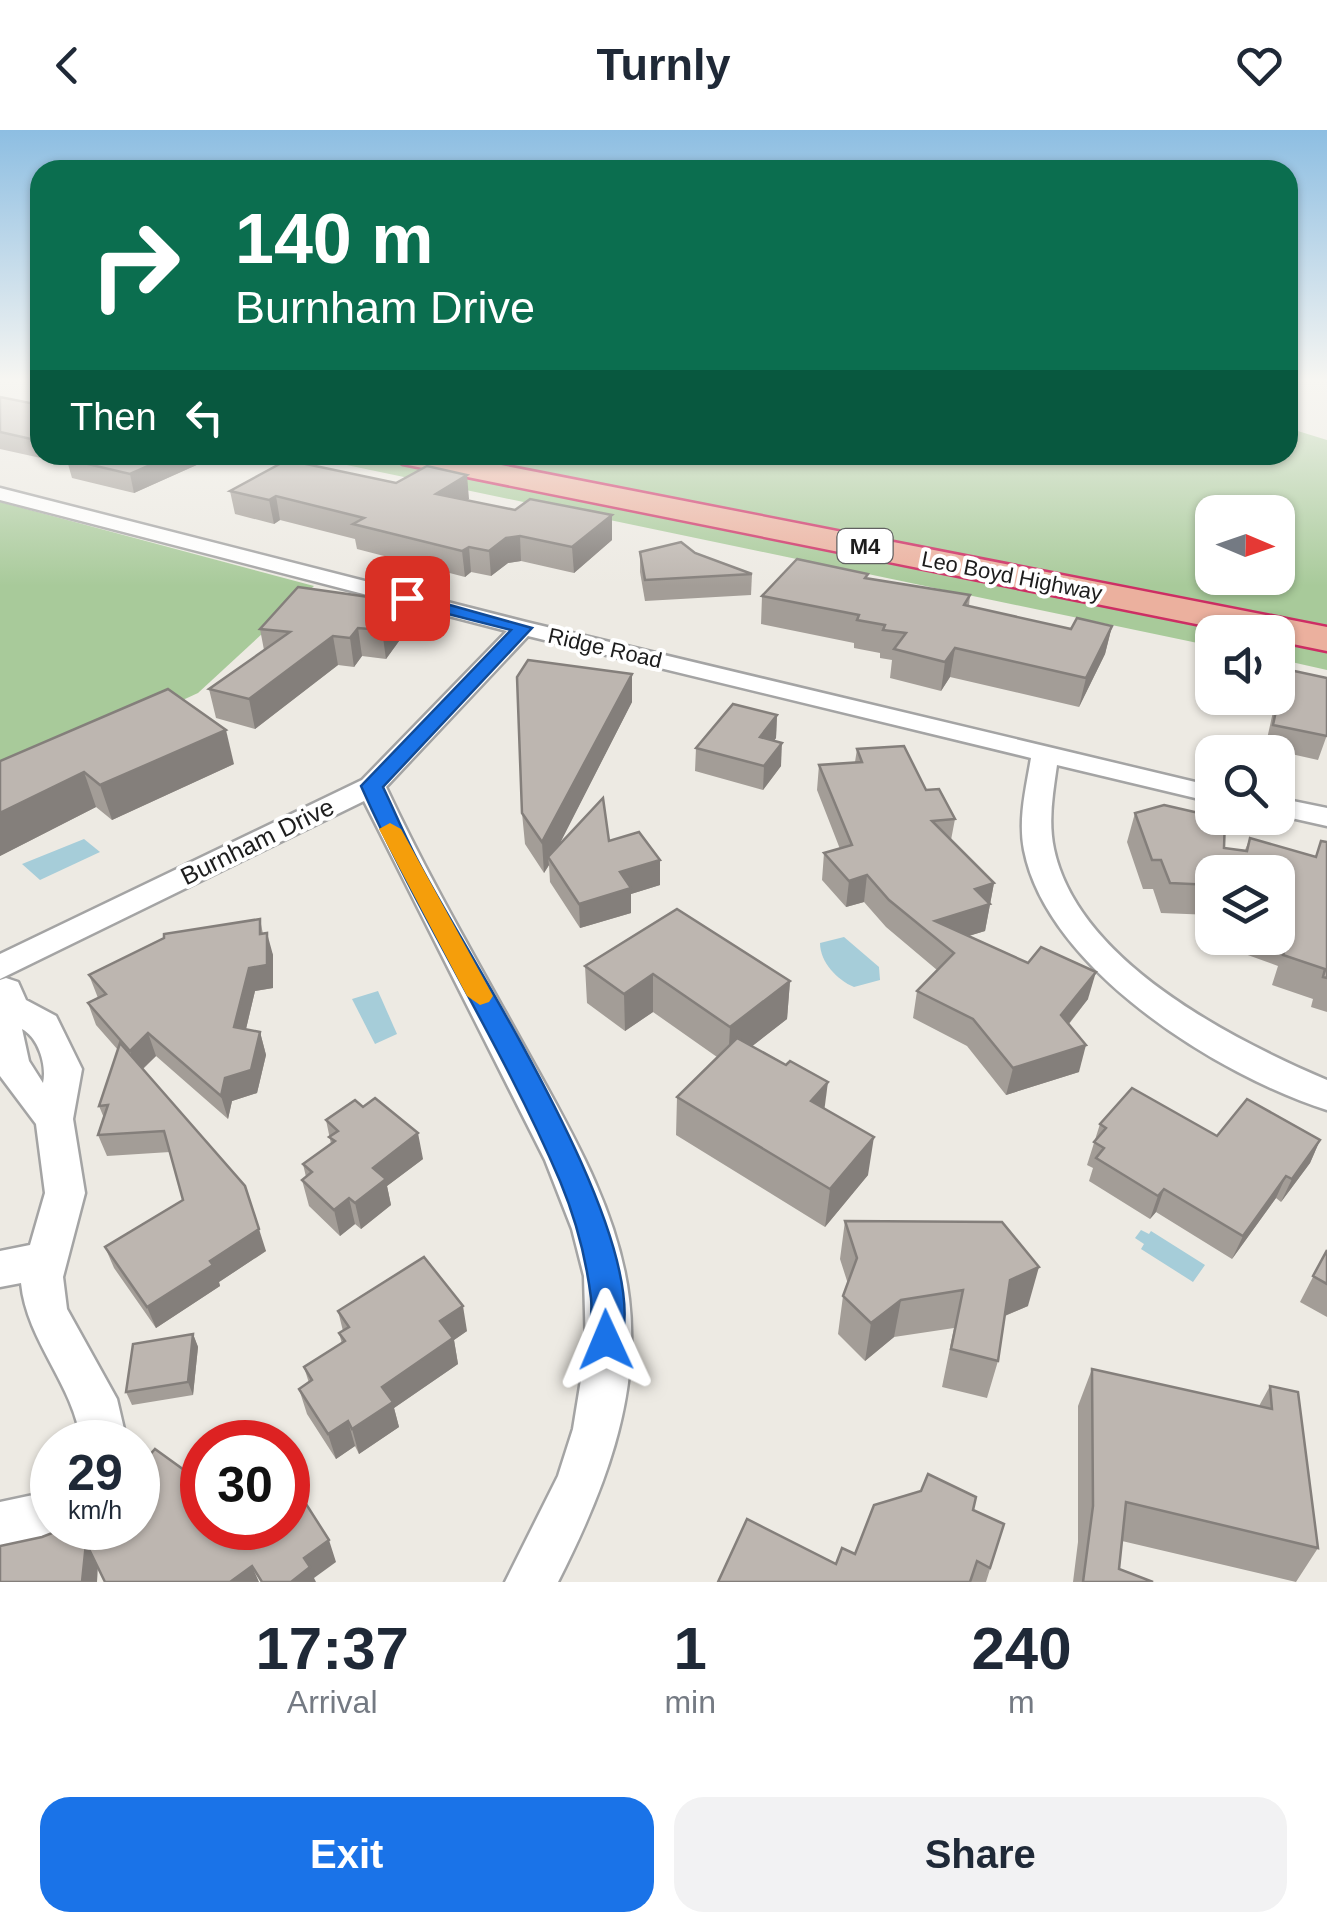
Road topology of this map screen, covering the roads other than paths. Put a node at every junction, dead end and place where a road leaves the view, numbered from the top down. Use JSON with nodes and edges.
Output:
{"nodes":[{"id":1,"x":453,"y":465,"type":"edge"},
{"id":2,"x":0,"y":494,"type":"edge"},
{"id":3,"x":523,"y":628,"type":"junction"},
{"id":4,"x":1327,"y":638,"type":"edge"},
{"id":5,"x":1045,"y":756,"type":"junction"},
{"id":6,"x":372,"y":786,"type":"junction"},
{"id":7,"x":1195,"y":790,"type":"edge"},
{"id":8,"x":1295,"y":810,"type":"edge"},
{"id":9,"x":1327,"y":817,"type":"edge"},
{"id":10,"x":0,"y":968,"type":"edge"},
{"id":11,"x":6,"y":992,"type":"edge"},
{"id":12,"x":56,"y":1047,"type":"junction"},
{"id":13,"x":7,"y":1063,"type":"edge"},
{"id":14,"x":1327,"y":1096,"type":"edge"},
{"id":15,"x":54,"y":1119,"type":"junction"},
{"id":16,"x":43,"y":1261,"type":"junction"},
{"id":17,"x":0,"y":1269,"type":"edge"},
{"id":18,"x":102,"y":1420,"type":"edge"},
{"id":19,"x":30,"y":1521,"type":"edge"},
{"id":20,"x":0,"y":1527,"type":"edge"},
{"id":21,"x":530,"y":1582,"type":"edge"}],
"edges":[{"from":1,"to":4,"type":"highway","name":"Leo Boyd Highway","number":"M4"},
{"from":2,"to":3,"type":"street","name":"Ridge Road"},
{"from":3,"to":5,"type":"street","name":"Ridge Road"},
{"from":3,"to":6,"type":"street","name":"Burnham Drive"},
{"from":5,"to":7,"type":"street","name":"Ridge Road"},
{"from":5,"to":14,"type":"street"},
{"from":6,"to":10,"type":"street","name":"Burnham Drive"},
{"from":6,"to":21,"type":"street"},
{"from":8,"to":9,"type":"street"},
{"from":11,"to":12,"type":"street"},
{"from":11,"to":13,"type":"street"},
{"from":12,"to":13,"type":"street"},
{"from":12,"to":15,"type":"street"},
{"from":13,"to":15,"type":"street"},
{"from":15,"to":16,"type":"street"},
{"from":16,"to":17,"type":"street"},
{"from":16,"to":18,"type":"street"},
{"from":19,"to":20,"type":"street"}]}
